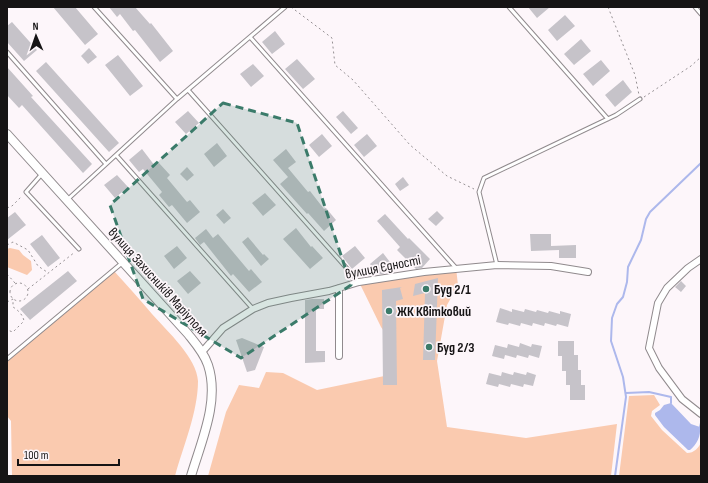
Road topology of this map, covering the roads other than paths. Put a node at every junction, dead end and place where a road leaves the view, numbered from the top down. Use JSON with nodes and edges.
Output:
{"nodes":[{"id":1,"x":94,"y":7,"type":"edge"},
{"id":2,"x":284,"y":7,"type":"edge"},
{"id":3,"x":509,"y":7,"type":"edge"},
{"id":4,"x":695,"y":7,"type":"edge"},
{"id":5,"x":701,"y":14,"type":"edge"},
{"id":6,"x":250,"y":37,"type":"junction"},
{"id":7,"x":7,"y":52,"type":"edge"},
{"id":8,"x":188,"y":90,"type":"junction"},
{"id":9,"x":177,"y":99,"type":"junction"},
{"id":10,"x":640,"y":99,"type":"road end"},
{"id":11,"x":608,"y":119,"type":"junction"},
{"id":12,"x":7,"y":134,"type":"edge"},
{"id":13,"x":116,"y":155,"type":"junction"},
{"id":14,"x":106,"y":164,"type":"junction"},
{"id":15,"x":43,"y":173,"type":"junction"},
{"id":16,"x":66,"y":200,"type":"junction"},
{"id":17,"x":78,"y":249,"type":"road end"},
{"id":18,"x":701,"y":259,"type":"edge"},
{"id":19,"x":123,"y":262,"type":"junction"},
{"id":20,"x":497,"y":265,"type":"junction"},
{"id":21,"x":456,"y":268,"type":"junction"},
{"id":22,"x":588,"y":272,"type":"dead end"},
{"id":23,"x":359,"y":282,"type":"junction"},
{"id":24,"x":339,"y":288,"type":"junction"},
{"id":25,"x":253,"y":309,"type":"junction"},
{"id":26,"x":202,"y":352,"type":"junction"},
{"id":27,"x":339,"y":356,"type":"dead end"},
{"id":28,"x":7,"y":359,"type":"edge"},
{"id":29,"x":701,"y":414,"type":"edge"},
{"id":30,"x":191,"y":476,"type":"edge"}],
"edges":[{"from":1,"to":9,"type":"lane"},
{"from":2,"to":6,"type":"lane"},
{"from":3,"to":11,"type":"lane"},
{"from":4,"to":5,"type":"lane"},
{"from":6,"to":8,"type":"lane"},
{"from":6,"to":21,"type":"lane"},
{"from":7,"to":14,"type":"lane"},
{"from":8,"to":9,"type":"lane"},
{"from":8,"to":23,"type":"lane"},
{"from":9,"to":13,"type":"lane"},
{"from":10,"to":11,"type":"lane"},
{"from":11,"to":20,"type":"lane"},
{"from":12,"to":15,"type":"main road","name":"вулиця Захисників Маріуполя"},
{"from":13,"to":14,"type":"lane"},
{"from":13,"to":25,"type":"lane"},
{"from":14,"to":16,"type":"lane"},
{"from":15,"to":16,"type":"main road","name":"вулиця Захисників Маріуполя"},
{"from":15,"to":17,"type":"lane"},
{"from":16,"to":19,"type":"main road","name":"вулиця Захисників Маріуполя"},
{"from":18,"to":29,"type":"street"},
{"from":19,"to":26,"type":"main road","name":"вулиця Захисників Маріуполя"},
{"from":19,"to":28,"type":"lane"},
{"from":20,"to":21,"type":"street","name":"вулиця Єдності"},
{"from":20,"to":22,"type":"street","name":"вулиця Єдності"},
{"from":21,"to":23,"type":"street","name":"вулиця Єдності"},
{"from":23,"to":24,"type":"street","name":"вулиця Єдності"},
{"from":24,"to":25,"type":"street","name":"вулиця Єдності"},
{"from":24,"to":27,"type":"street"},
{"from":25,"to":26,"type":"street","name":"вулиця Єдності"},
{"from":26,"to":30,"type":"main road","name":"вулиця Захисників Маріуполя"}]}
